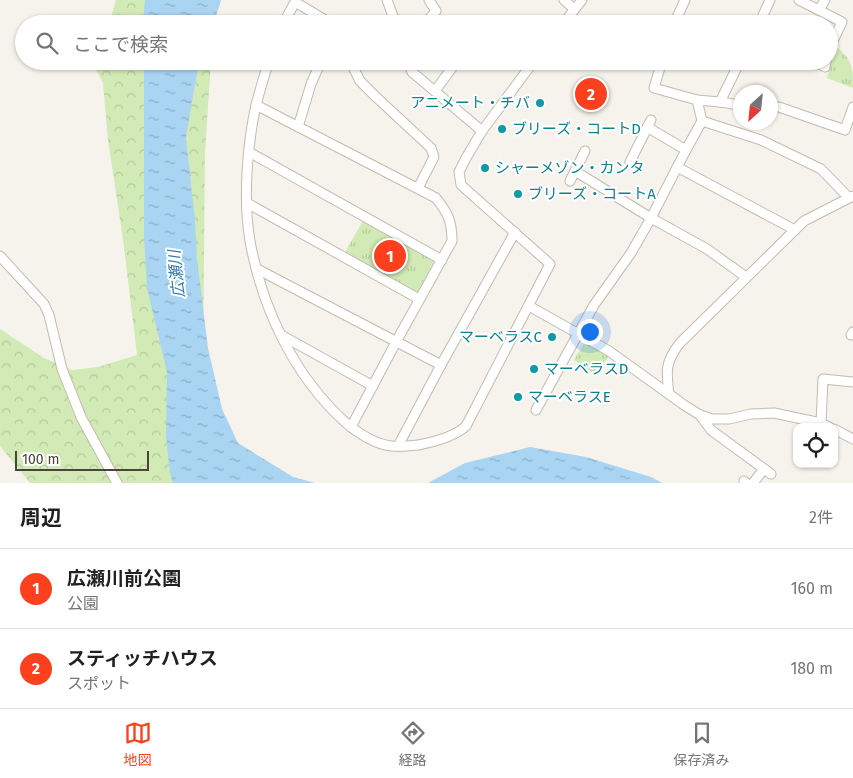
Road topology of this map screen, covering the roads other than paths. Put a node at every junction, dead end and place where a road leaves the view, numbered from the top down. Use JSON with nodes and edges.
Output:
{"nodes":[{"id":1,"x":387,"y":0,"type":"edge"},
{"id":2,"x":429,"y":0,"type":"edge"},
{"id":3,"x":564,"y":0,"type":"edge"},
{"id":4,"x":582,"y":0,"type":"edge"},
{"id":5,"x":685,"y":0,"type":"edge"},
{"id":6,"x":770,"y":0,"type":"edge"},
{"id":7,"x":799,"y":0,"type":"edge"},
{"id":8,"x":825,"y":0,"type":"edge"},
{"id":9,"x":574,"y":9,"type":"junction"},
{"id":10,"x":819,"y":10,"type":"junction"},
{"id":11,"x":288,"y":15,"type":"edge"},
{"id":12,"x":317,"y":15,"type":"edge"},
{"id":13,"x":393,"y":15,"type":"edge"},
{"id":14,"x":433,"y":15,"type":"edge"},
{"id":15,"x":570,"y":15,"type":"edge"},
{"id":16,"x":678,"y":15,"type":"edge"},
{"id":17,"x":762,"y":15,"type":"edge"},
{"id":18,"x":829,"y":15,"type":"edge"},
{"id":19,"x":838,"y":20,"type":"edge"},
{"id":20,"x":838,"y":30,"type":"edge"},
{"id":21,"x":266,"y":70,"type":"edge"},
{"id":22,"x":317,"y":70,"type":"edge"},
{"id":23,"x":354,"y":70,"type":"edge"},
{"id":24,"x":411,"y":70,"type":"edge"},
{"id":25,"x":450,"y":70,"type":"edge"},
{"id":26,"x":527,"y":70,"type":"edge"},
{"id":27,"x":659,"y":70,"type":"edge"},
{"id":28,"x":736,"y":70,"type":"edge"},
{"id":29,"x":435,"y":91,"type":"junction"},
{"id":30,"x":697,"y":100,"type":"junction"},
{"id":31,"x":720,"y":102,"type":"junction"},
{"id":32,"x":733,"y":104,"type":"edge"},
{"id":33,"x":256,"y":105,"type":"junction"},
{"id":34,"x":778,"y":107,"type":"edge"},
{"id":35,"x":853,"y":107,"type":"edge"},
{"id":36,"x":702,"y":121,"type":"junction"},
{"id":37,"x":298,"y":126,"type":"junction"},
{"id":38,"x":482,"y":131,"type":"junction"},
{"id":39,"x":686,"y":150,"type":"junction"},
{"id":40,"x":585,"y":151,"type":"dead end"},
{"id":41,"x":249,"y":152,"type":"junction"},
{"id":42,"x":630,"y":162,"type":"dead end"},
{"id":43,"x":677,"y":167,"type":"junction"},
{"id":44,"x":575,"y":171,"type":"junction"},
{"id":45,"x":570,"y":181,"type":"dead end"},
{"id":46,"x":418,"y":188,"type":"junction"},
{"id":47,"x":851,"y":197,"type":"edge"},
{"id":48,"x":247,"y":203,"type":"junction"},
{"id":49,"x":651,"y":218,"type":"junction"},
{"id":50,"x":795,"y":230,"type":"junction"},
{"id":51,"x":515,"y":232,"type":"junction"},
{"id":52,"x":0,"y":256,"type":"edge"},
{"id":53,"x":442,"y":260,"type":"junction"},
{"id":54,"x":257,"y":269,"type":"junction"},
{"id":55,"x":746,"y":278,"type":"junction"},
{"id":56,"x":419,"y":299,"type":"junction"},
{"id":57,"x":529,"y":306,"type":"junction"},
{"id":58,"x":579,"y":333,"type":"junction"},
{"id":59,"x":281,"y":335,"type":"junction"},
{"id":60,"x":396,"y":342,"type":"junction"},
{"id":61,"x":441,"y":365,"type":"junction"},
{"id":62,"x":853,"y":382,"type":"edge"},
{"id":63,"x":373,"y":386,"type":"junction"},
{"id":64,"x":669,"y":394,"type":"junction"},
{"id":65,"x":536,"y":410,"type":"dead end"},
{"id":66,"x":700,"y":415,"type":"junction"},
{"id":67,"x":816,"y":423,"type":"edge"},
{"id":68,"x":825,"y":423,"type":"edge"},
{"id":69,"x":351,"y":427,"type":"junction"},
{"id":70,"x":838,"y":431,"type":"edge"},
{"id":71,"x":853,"y":439,"type":"edge"},
{"id":72,"x":398,"y":446,"type":"junction"},
{"id":73,"x":117,"y":483,"type":"edge"},
{"id":74,"x":753,"y":483,"type":"edge"}],
"edges":[{"from":1,"to":13,"type":"street"},
{"from":2,"to":14,"type":"street"},
{"from":3,"to":9,"type":"street"},
{"from":4,"to":9,"type":"street"},
{"from":5,"to":16,"type":"street"},
{"from":6,"to":17,"type":"street"},
{"from":7,"to":10,"type":"street"},
{"from":8,"to":10,"type":"street"},
{"from":9,"to":15,"type":"street"},
{"from":10,"to":18,"type":"street"},
{"from":11,"to":12,"type":"street"},
{"from":19,"to":20,"type":"street"},
{"from":21,"to":33,"type":"street"},
{"from":22,"to":37,"type":"street"},
{"from":23,"to":46,"type":"street"},
{"from":24,"to":29,"type":"street"},
{"from":25,"to":29,"type":"street"},
{"from":26,"to":38,"type":"street"},
{"from":27,"to":30,"type":"street"},
{"from":28,"to":31,"type":"street"},
{"from":29,"to":38,"type":"street"},
{"from":30,"to":31,"type":"street"},
{"from":30,"to":36,"type":"street"},
{"from":31,"to":32,"type":"street"},
{"from":33,"to":37,"type":"street"},
{"from":33,"to":41,"type":"street"},
{"from":34,"to":35,"type":"street"},
{"from":36,"to":39,"type":"street"},
{"from":36,"to":47,"type":"street"},
{"from":37,"to":46,"type":"street"},
{"from":38,"to":51,"type":"street"},
{"from":39,"to":42,"type":"street"},
{"from":39,"to":43,"type":"street"},
{"from":40,"to":44,"type":"street"},
{"from":41,"to":48,"type":"street"},
{"from":41,"to":53,"type":"street"},
{"from":43,"to":49,"type":"street"},
{"from":43,"to":50,"type":"street"},
{"from":44,"to":45,"type":"street"},
{"from":44,"to":49,"type":"street"},
{"from":46,"to":53,"type":"street"},
{"from":47,"to":50,"type":"street"},
{"from":48,"to":54,"type":"street"},
{"from":48,"to":56,"type":"street"},
{"from":49,"to":55,"type":"street"},
{"from":49,"to":58,"type":"street"},
{"from":50,"to":55,"type":"street"},
{"from":51,"to":57,"type":"street"},
{"from":51,"to":61,"type":"street"},
{"from":52,"to":73,"type":"street"},
{"from":53,"to":56,"type":"street"},
{"from":54,"to":59,"type":"street"},
{"from":54,"to":60,"type":"street"},
{"from":55,"to":64,"type":"street"},
{"from":56,"to":60,"type":"street"},
{"from":57,"to":58,"type":"street"},
{"from":57,"to":72,"type":"street"},
{"from":58,"to":64,"type":"street"},
{"from":58,"to":65,"type":"street"},
{"from":59,"to":63,"type":"street"},
{"from":59,"to":69,"type":"street"},
{"from":60,"to":61,"type":"street"},
{"from":60,"to":63,"type":"street"},
{"from":61,"to":72,"type":"street"},
{"from":62,"to":68,"type":"street"},
{"from":63,"to":69,"type":"street"},
{"from":64,"to":66,"type":"street"},
{"from":66,"to":67,"type":"street"},
{"from":66,"to":74,"type":"street"},
{"from":69,"to":72,"type":"street"},
{"from":70,"to":71,"type":"street"}]}
